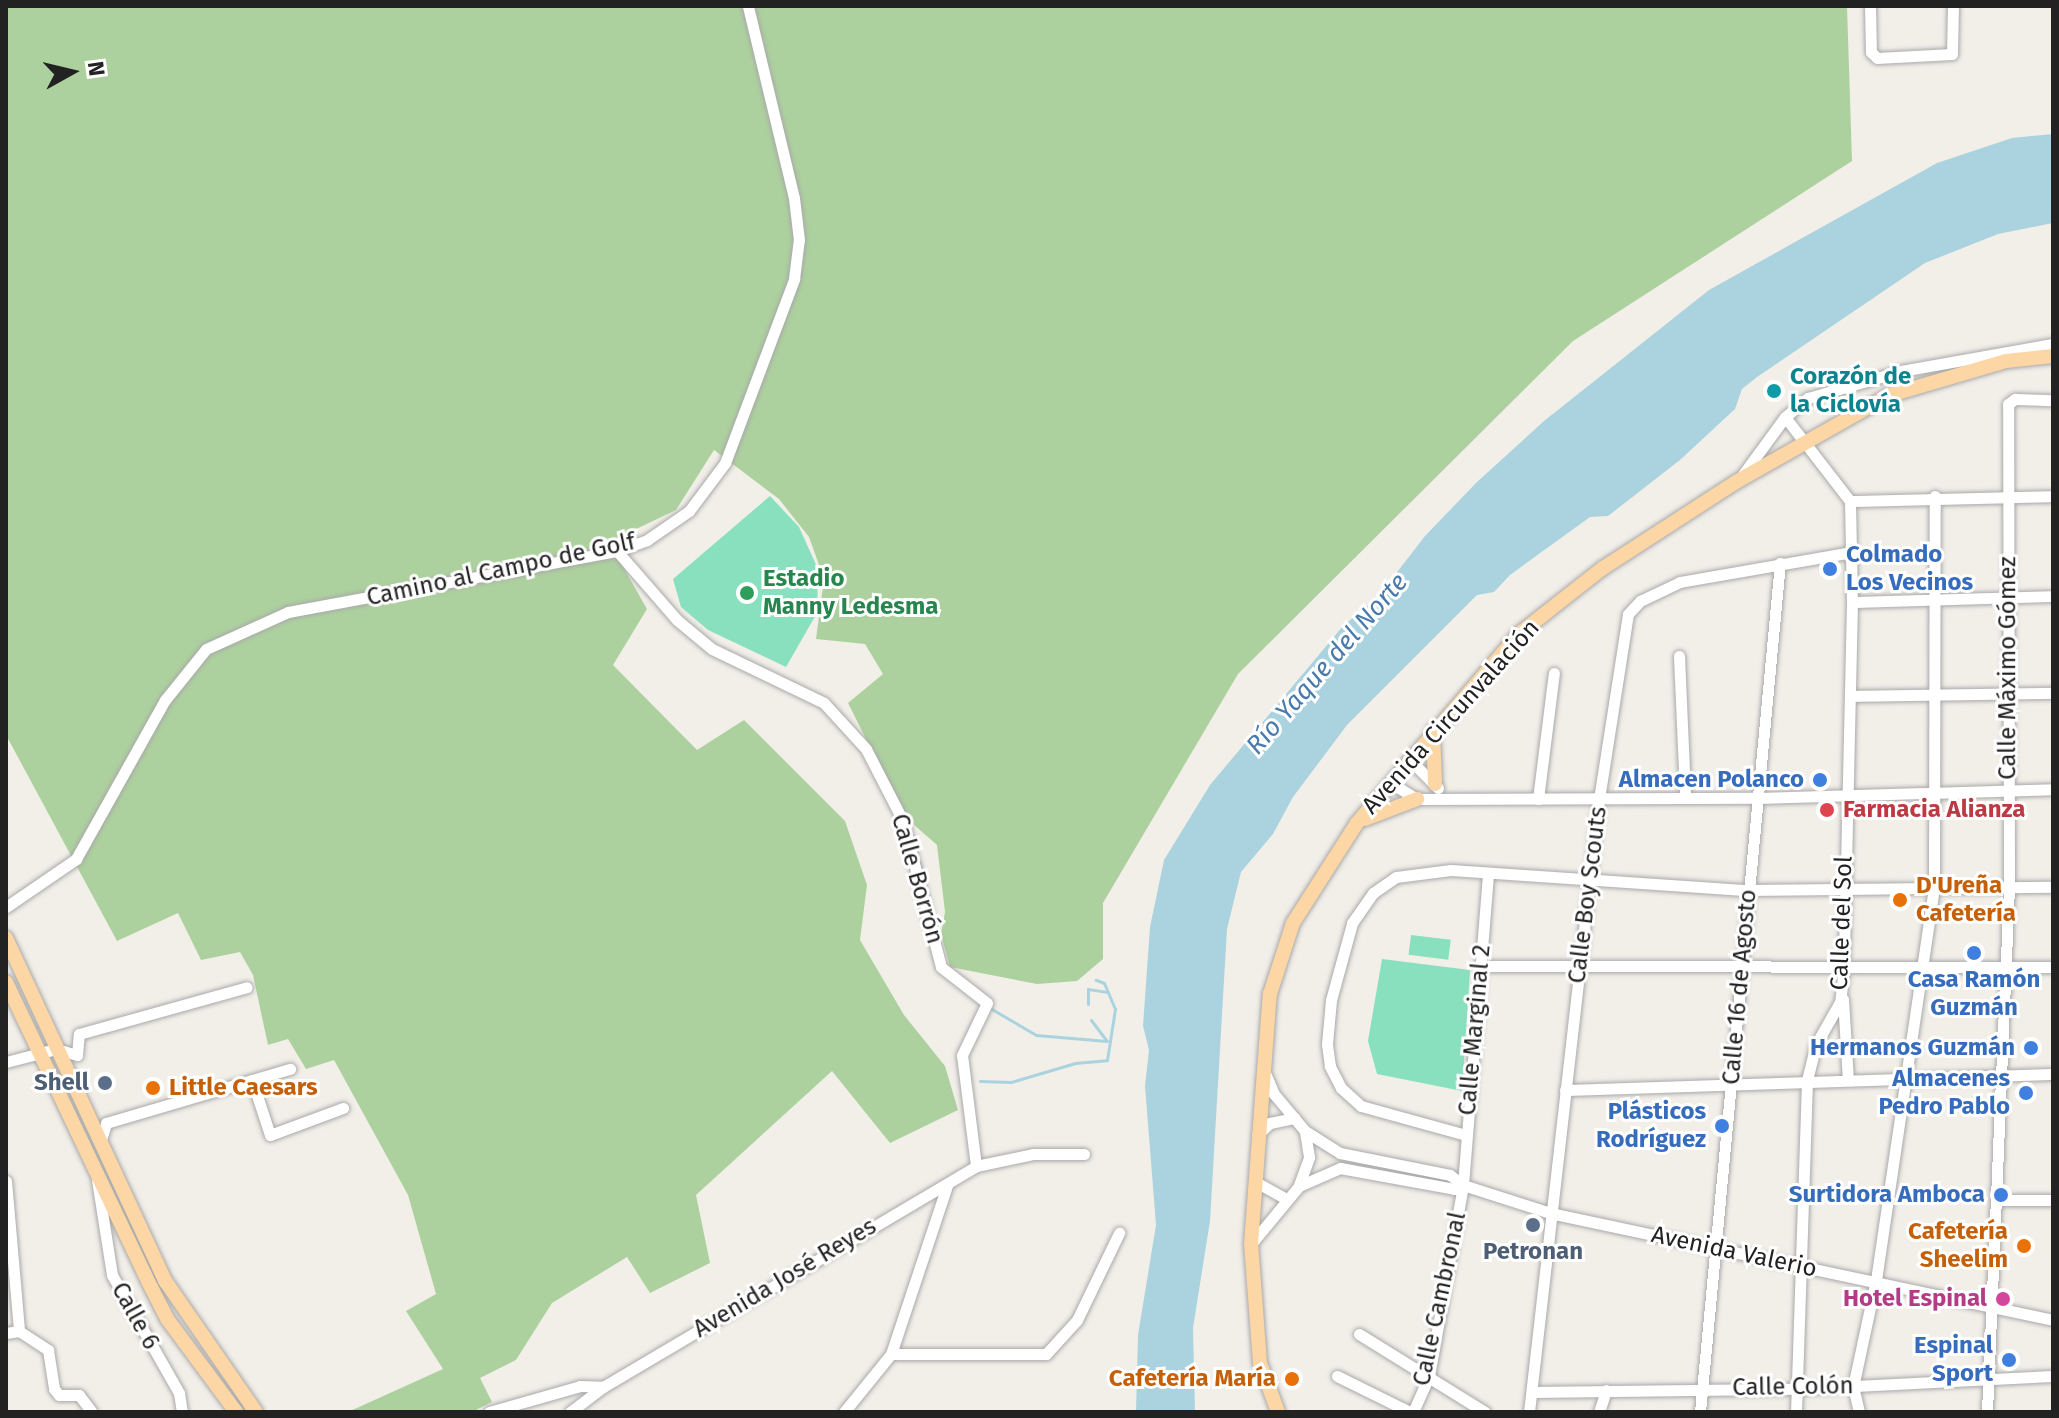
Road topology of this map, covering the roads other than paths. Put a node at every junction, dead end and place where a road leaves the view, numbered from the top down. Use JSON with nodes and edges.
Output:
{"nodes":[{"id":1,"x":748,"y":6,"type":"edge"},
{"id":2,"x":1870,"y":6,"type":"edge"},
{"id":3,"x":1953,"y":6,"type":"edge"},
{"id":4,"x":2053,"y":344,"type":"edge"},
{"id":5,"x":2053,"y":356,"type":"edge"},
{"id":6,"x":2053,"y":400,"type":"edge"},
{"id":7,"x":1785,"y":417,"type":"junction"},
{"id":8,"x":1804,"y":442,"type":"junction"},
{"id":9,"x":1736,"y":482,"type":"junction"},
{"id":10,"x":1935,"y":496,"type":"junction"},
{"id":11,"x":2053,"y":496,"type":"edge"},
{"id":12,"x":2008,"y":497,"type":"junction"},
{"id":13,"x":1850,"y":501,"type":"junction"},
{"id":14,"x":617,"y":551,"type":"junction"},
{"id":15,"x":1852,"y":552,"type":"junction"},
{"id":16,"x":1780,"y":563,"type":"junction"},
{"id":17,"x":2008,"y":596,"type":"junction"},
{"id":18,"x":2053,"y":596,"type":"edge"},
{"id":19,"x":1934,"y":598,"type":"junction"},
{"id":20,"x":1852,"y":602,"type":"junction"},
{"id":21,"x":1679,"y":656,"type":"dead end"},
{"id":22,"x":1554,"y":673,"type":"dead end"},
{"id":23,"x":2007,"y":693,"type":"junction"},
{"id":24,"x":2053,"y":693,"type":"edge"},
{"id":25,"x":1934,"y":694,"type":"junction"},
{"id":26,"x":1851,"y":696,"type":"junction"},
{"id":27,"x":1433,"y":731,"type":"junction"},
{"id":28,"x":1409,"y":759,"type":"junction"},
{"id":29,"x":1391,"y":783,"type":"junction"},
{"id":30,"x":2053,"y":789,"type":"edge"},
{"id":31,"x":1439,"y":790,"type":"junction"},
{"id":32,"x":2009,"y":790,"type":"junction"},
{"id":33,"x":1936,"y":791,"type":"junction"},
{"id":34,"x":1848,"y":794,"type":"junction"},
{"id":35,"x":1685,"y":795,"type":"junction"},
{"id":36,"x":1758,"y":798,"type":"junction"},
{"id":37,"x":1417,"y":799,"type":"junction"},
{"id":38,"x":1538,"y":799,"type":"junction"},
{"id":39,"x":1599,"y":799,"type":"junction"},
{"id":40,"x":1357,"y":823,"type":"junction"},
{"id":41,"x":1488,"y":875,"type":"junction"},
{"id":42,"x":1591,"y":882,"type":"junction"},
{"id":43,"x":2009,"y":886,"type":"junction"},
{"id":44,"x":2053,"y":887,"type":"edge"},
{"id":45,"x":1934,"y":888,"type":"junction"},
{"id":46,"x":1843,"y":889,"type":"junction"},
{"id":47,"x":1747,"y":890,"type":"junction"},
{"id":48,"x":6,"y":907,"type":"edge"},
{"id":49,"x":6,"y":938,"type":"edge"},
{"id":50,"x":1480,"y":966,"type":"junction"},
{"id":51,"x":1742,"y":966,"type":"junction"},
{"id":52,"x":1844,"y":966,"type":"junction"},
{"id":53,"x":1922,"y":966,"type":"junction"},
{"id":54,"x":2003,"y":966,"type":"junction"},
{"id":55,"x":2053,"y":967,"type":"edge"},
{"id":56,"x":1580,"y":968,"type":"junction"},
{"id":57,"x":6,"y":982,"type":"edge"},
{"id":58,"x":1842,"y":986,"type":"junction"},
{"id":59,"x":247,"y":987,"type":"dead end"},
{"id":60,"x":56,"y":1049,"type":"junction"},
{"id":61,"x":40,"y":1052,"type":"junction"},
{"id":62,"x":6,"y":1062,"type":"edge"},
{"id":63,"x":1262,"y":1066,"type":"junction"},
{"id":64,"x":290,"y":1069,"type":"dead end"},
{"id":65,"x":2053,"y":1074,"type":"edge"},
{"id":66,"x":2002,"y":1076,"type":"junction"},
{"id":67,"x":1908,"y":1079,"type":"junction"},
{"id":68,"x":252,"y":1080,"type":"junction"},
{"id":69,"x":1848,"y":1080,"type":"junction"},
{"id":70,"x":1807,"y":1081,"type":"junction"},
{"id":71,"x":1732,"y":1085,"type":"junction"},
{"id":72,"x":1565,"y":1090,"type":"junction"},
{"id":73,"x":343,"y":1108,"type":"dead end"},
{"id":74,"x":1294,"y":1118,"type":"junction"},
{"id":75,"x":1305,"y":1131,"type":"junction"},
{"id":76,"x":1257,"y":1135,"type":"junction"},
{"id":77,"x":1466,"y":1135,"type":"junction"},
{"id":78,"x":100,"y":1143,"type":"junction"},
{"id":79,"x":1084,"y":1154,"type":"dead end"},
{"id":80,"x":976,"y":1166,"type":"junction"},
{"id":81,"x":95,"y":1167,"type":"junction"},
{"id":82,"x":6,"y":1181,"type":"edge"},
{"id":83,"x":1254,"y":1181,"type":"junction"},
{"id":84,"x":948,"y":1183,"type":"junction"},
{"id":85,"x":1463,"y":1185,"type":"junction"},
{"id":86,"x":1299,"y":1186,"type":"junction"},
{"id":87,"x":1286,"y":1199,"type":"junction"},
{"id":88,"x":1997,"y":1200,"type":"junction"},
{"id":89,"x":2053,"y":1200,"type":"edge"},
{"id":90,"x":1550,"y":1213,"type":"junction"},
{"id":91,"x":1119,"y":1233,"type":"dead end"},
{"id":92,"x":1251,"y":1244,"type":"junction"},
{"id":93,"x":1716,"y":1251,"type":"junction"},
{"id":94,"x":8,"y":1265,"type":"edge"},
{"id":95,"x":1797,"y":1266,"type":"junction"},
{"id":96,"x":1876,"y":1280,"type":"junction"},
{"id":97,"x":1992,"y":1305,"type":"junction"},
{"id":98,"x":2053,"y":1320,"type":"edge"},
{"id":99,"x":1259,"y":1327,"type":"junction"},
{"id":100,"x":19,"y":1331,"type":"junction"},
{"id":101,"x":6,"y":1333,"type":"edge"},
{"id":102,"x":1359,"y":1334,"type":"dead end"},
{"id":103,"x":891,"y":1354,"type":"junction"},
{"id":104,"x":1337,"y":1376,"type":"dead end"},
{"id":105,"x":1429,"y":1376,"type":"junction"},
{"id":106,"x":2053,"y":1376,"type":"edge"},
{"id":107,"x":1989,"y":1378,"type":"junction"},
{"id":108,"x":603,"y":1387,"type":"junction"},
{"id":109,"x":1853,"y":1387,"type":"junction"},
{"id":110,"x":1702,"y":1388,"type":"junction"},
{"id":111,"x":1796,"y":1389,"type":"junction"},
{"id":112,"x":1606,"y":1390,"type":"junction"},
{"id":113,"x":1532,"y":1392,"type":"junction"},
{"id":114,"x":92,"y":1412,"type":"edge"},
{"id":115,"x":182,"y":1412,"type":"edge"},
{"id":116,"x":236,"y":1412,"type":"edge"},
{"id":117,"x":256,"y":1412,"type":"edge"},
{"id":118,"x":489,"y":1412,"type":"edge"},
{"id":119,"x":570,"y":1412,"type":"edge"},
{"id":120,"x":844,"y":1412,"type":"edge"},
{"id":121,"x":1278,"y":1412,"type":"edge"},
{"id":122,"x":1287,"y":1412,"type":"edge"},
{"id":123,"x":1411,"y":1412,"type":"edge"},
{"id":124,"x":1485,"y":1412,"type":"edge"},
{"id":125,"x":1529,"y":1412,"type":"edge"},
{"id":126,"x":1599,"y":1412,"type":"edge"},
{"id":127,"x":1700,"y":1412,"type":"edge"},
{"id":128,"x":1796,"y":1412,"type":"edge"},
{"id":129,"x":1859,"y":1412,"type":"edge"},
{"id":130,"x":1987,"y":1412,"type":"edge"}],
"edges":[{"from":1,"to":14,"type":"street","name":"Camino al Campo de Golf"},
{"from":2,"to":3,"type":"street"},
{"from":4,"to":7,"type":"street"},
{"from":5,"to":8,"type":"main road","name":"Avenida Circunvalación"},
{"from":6,"to":12,"type":"street","name":"Calle Máximo Gómez"},
{"from":7,"to":8,"type":"street"},
{"from":7,"to":9,"type":"street"},
{"from":8,"to":9,"type":"main road","name":"Avenida Circunvalación"},
{"from":8,"to":13,"type":"street"},
{"from":9,"to":27,"type":"main road","name":"Avenida Circunvalación"},
{"from":10,"to":12,"type":"street"},
{"from":10,"to":13,"type":"street"},
{"from":10,"to":19,"type":"street"},
{"from":11,"to":12,"type":"street"},
{"from":12,"to":17,"type":"street","name":"Calle Máximo Gómez"},
{"from":13,"to":15,"type":"street","name":"Calle del Sol"},
{"from":14,"to":48,"type":"street","name":"Camino al Campo de Golf"},
{"from":14,"to":80,"type":"street","name":"Calle Borrón"},
{"from":15,"to":16,"type":"street","name":"Calle Boy Scouts"},
{"from":15,"to":20,"type":"street","name":"Calle del Sol"},
{"from":16,"to":36,"type":"street","name":"Calle 16 de Agosto"},
{"from":16,"to":39,"type":"street","name":"Calle Boy Scouts"},
{"from":17,"to":18,"type":"street"},
{"from":17,"to":19,"type":"street"},
{"from":17,"to":23,"type":"street","name":"Calle Máximo Gómez"},
{"from":19,"to":20,"type":"street"},
{"from":19,"to":25,"type":"street"},
{"from":20,"to":26,"type":"street","name":"Calle del Sol"},
{"from":21,"to":35,"type":"street"},
{"from":22,"to":38,"type":"street"},
{"from":23,"to":24,"type":"street"},
{"from":23,"to":25,"type":"street"},
{"from":23,"to":32,"type":"street","name":"Calle Máximo Gómez"},
{"from":25,"to":26,"type":"street"},
{"from":25,"to":33,"type":"street"},
{"from":26,"to":34,"type":"street","name":"Calle del Sol"},
{"from":27,"to":28,"type":"main road","name":"Avenida Circunvalación"},
{"from":27,"to":31,"type":"main road"},
{"from":28,"to":29,"type":"main road","name":"Avenida Circunvalación"},
{"from":28,"to":31,"type":"street"},
{"from":29,"to":37,"type":"street"},
{"from":29,"to":40,"type":"main road","name":"Avenida Circunvalación"},
{"from":30,"to":32,"type":"street"},
{"from":31,"to":37,"type":"street"},
{"from":31,"to":38,"type":"street"},
{"from":32,"to":33,"type":"street"},
{"from":32,"to":43,"type":"street","name":"Calle Máximo Gómez"},
{"from":33,"to":34,"type":"street"},
{"from":33,"to":45,"type":"street"},
{"from":34,"to":36,"type":"street"},
{"from":34,"to":46,"type":"street","name":"Calle del Sol"},
{"from":35,"to":36,"type":"street"},
{"from":35,"to":39,"type":"street"},
{"from":36,"to":47,"type":"street","name":"Calle 16 de Agosto"},
{"from":37,"to":40,"type":"main road"},
{"from":38,"to":39,"type":"street"},
{"from":39,"to":42,"type":"street","name":"Calle Boy Scouts"},
{"from":40,"to":63,"type":"main road","name":"Avenida Circunvalación"},
{"from":41,"to":42,"type":"street"},
{"from":41,"to":50,"type":"street","name":"Calle Marginal 2"},
{"from":41,"to":77,"type":"street"},
{"from":42,"to":47,"type":"street"},
{"from":42,"to":56,"type":"street","name":"Calle Boy Scouts"},
{"from":43,"to":44,"type":"street"},
{"from":43,"to":45,"type":"street"},
{"from":43,"to":54,"type":"street","name":"Calle Máximo Gómez"},
{"from":45,"to":46,"type":"street"},
{"from":45,"to":53,"type":"street"},
{"from":46,"to":47,"type":"street"},
{"from":46,"to":52,"type":"street","name":"Calle del Sol"},
{"from":47,"to":51,"type":"street","name":"Calle 16 de Agosto"},
{"from":49,"to":60,"type":"main road"},
{"from":50,"to":56,"type":"street"},
{"from":50,"to":77,"type":"street","name":"Calle Marginal 2"},
{"from":51,"to":52,"type":"street"},
{"from":51,"to":56,"type":"street"},
{"from":51,"to":71,"type":"street","name":"Calle 16 de Agosto"},
{"from":52,"to":53,"type":"street"},
{"from":52,"to":58,"type":"street","name":"Calle del Sol"},
{"from":53,"to":54,"type":"street"},
{"from":53,"to":67,"type":"street"},
{"from":54,"to":55,"type":"street"},
{"from":54,"to":66,"type":"street","name":"Calle Máximo Gómez"},
{"from":56,"to":72,"type":"street","name":"Calle Boy Scouts"},
{"from":57,"to":61,"type":"main road"},
{"from":58,"to":69,"type":"street"},
{"from":58,"to":70,"type":"street","name":"Calle del Sol"},
{"from":59,"to":60,"type":"street"},
{"from":60,"to":61,"type":"street"},
{"from":60,"to":78,"type":"main road"},
{"from":61,"to":62,"type":"street"},
{"from":61,"to":81,"type":"main road"},
{"from":63,"to":74,"type":"street","name":"Avenida Valerio"},
{"from":63,"to":76,"type":"main road","name":"Avenida Circunvalación"},
{"from":64,"to":68,"type":"street"},
{"from":65,"to":66,"type":"street"},
{"from":66,"to":67,"type":"street"},
{"from":66,"to":88,"type":"street","name":"Calle Máximo Gómez"},
{"from":67,"to":69,"type":"street"},
{"from":67,"to":96,"type":"street"},
{"from":68,"to":73,"type":"street"},
{"from":68,"to":78,"type":"street"},
{"from":69,"to":70,"type":"street"},
{"from":70,"to":71,"type":"street"},
{"from":70,"to":95,"type":"street","name":"Calle del Sol"},
{"from":71,"to":72,"type":"street"},
{"from":71,"to":93,"type":"street","name":"Calle 16 de Agosto"},
{"from":72,"to":90,"type":"street","name":"Calle Boy Scouts"},
{"from":74,"to":75,"type":"street","name":"Avenida Valerio"},
{"from":74,"to":76,"type":"street"},
{"from":75,"to":85,"type":"street","name":"Avenida Valerio"},
{"from":75,"to":86,"type":"street"},
{"from":76,"to":83,"type":"main road","name":"Avenida Circunvalación"},
{"from":77,"to":85,"type":"street","name":"Calle Marginal 2"},
{"from":78,"to":117,"type":"main road"},
{"from":79,"to":80,"type":"street","name":"Avenida José Reyes"},
{"from":80,"to":84,"type":"street","name":"Avenida José Reyes"},
{"from":81,"to":115,"type":"street","name":"Calle 6"},
{"from":81,"to":116,"type":"main road"},
{"from":82,"to":94,"type":"street"},
{"from":83,"to":87,"type":"street"},
{"from":83,"to":92,"type":"main road","name":"Avenida Circunvalación"},
{"from":84,"to":103,"type":"street"},
{"from":84,"to":108,"type":"street","name":"Avenida José Reyes"},
{"from":85,"to":86,"type":"street","name":"Avenida Valerio"},
{"from":85,"to":90,"type":"street","name":"Avenida Valerio"},
{"from":85,"to":105,"type":"street","name":"Calle Cambronal"},
{"from":86,"to":87,"type":"street","name":"Avenida Valerio"},
{"from":87,"to":92,"type":"street","name":"Avenida Valerio"},
{"from":88,"to":89,"type":"street"},
{"from":88,"to":97,"type":"street","name":"Calle Máximo Gómez"},
{"from":90,"to":93,"type":"street","name":"Avenida Valerio"},
{"from":90,"to":113,"type":"street","name":"Calle Boy Scouts"},
{"from":91,"to":103,"type":"street"},
{"from":92,"to":99,"type":"main road","name":"Avenida Circunvalación"},
{"from":93,"to":95,"type":"street","name":"Avenida Valerio"},
{"from":93,"to":110,"type":"street","name":"Calle 16 de Agosto"},
{"from":94,"to":100,"type":"street"},
{"from":95,"to":96,"type":"street","name":"Avenida Valerio"},
{"from":95,"to":111,"type":"street","name":"Calle del Sol"},
{"from":96,"to":97,"type":"street","name":"Avenida Valerio"},
{"from":96,"to":109,"type":"street"},
{"from":97,"to":98,"type":"street","name":"Avenida Valerio"},
{"from":97,"to":107,"type":"street","name":"Calle Máximo Gómez"},
{"from":99,"to":121,"type":"main road","name":"Avenida Circunvalación"},
{"from":99,"to":122,"type":"main road","name":"Avenida Circunvalación"},
{"from":100,"to":101,"type":"street"},
{"from":100,"to":114,"type":"street"},
{"from":102,"to":105,"type":"street"},
{"from":103,"to":120,"type":"street"},
{"from":104,"to":123,"type":"street"},
{"from":105,"to":123,"type":"street","name":"Calle Cambronal"},
{"from":105,"to":124,"type":"street"},
{"from":106,"to":107,"type":"street","name":"Calle Colón"},
{"from":107,"to":109,"type":"street","name":"Calle Colón"},
{"from":107,"to":130,"type":"street","name":"Calle Máximo Gómez"},
{"from":108,"to":118,"type":"street","name":"Avenida José Reyes"},
{"from":108,"to":119,"type":"street"},
{"from":109,"to":111,"type":"street","name":"Calle Colón"},
{"from":109,"to":129,"type":"street"},
{"from":110,"to":111,"type":"street","name":"Calle Colón"},
{"from":110,"to":112,"type":"street","name":"Calle Colón"},
{"from":110,"to":127,"type":"street","name":"Calle 16 de Agosto"},
{"from":111,"to":128,"type":"street","name":"Calle del Sol"},
{"from":112,"to":113,"type":"street","name":"Calle Colón"},
{"from":112,"to":126,"type":"street"},
{"from":113,"to":125,"type":"street","name":"Calle Boy Scouts"}]}
